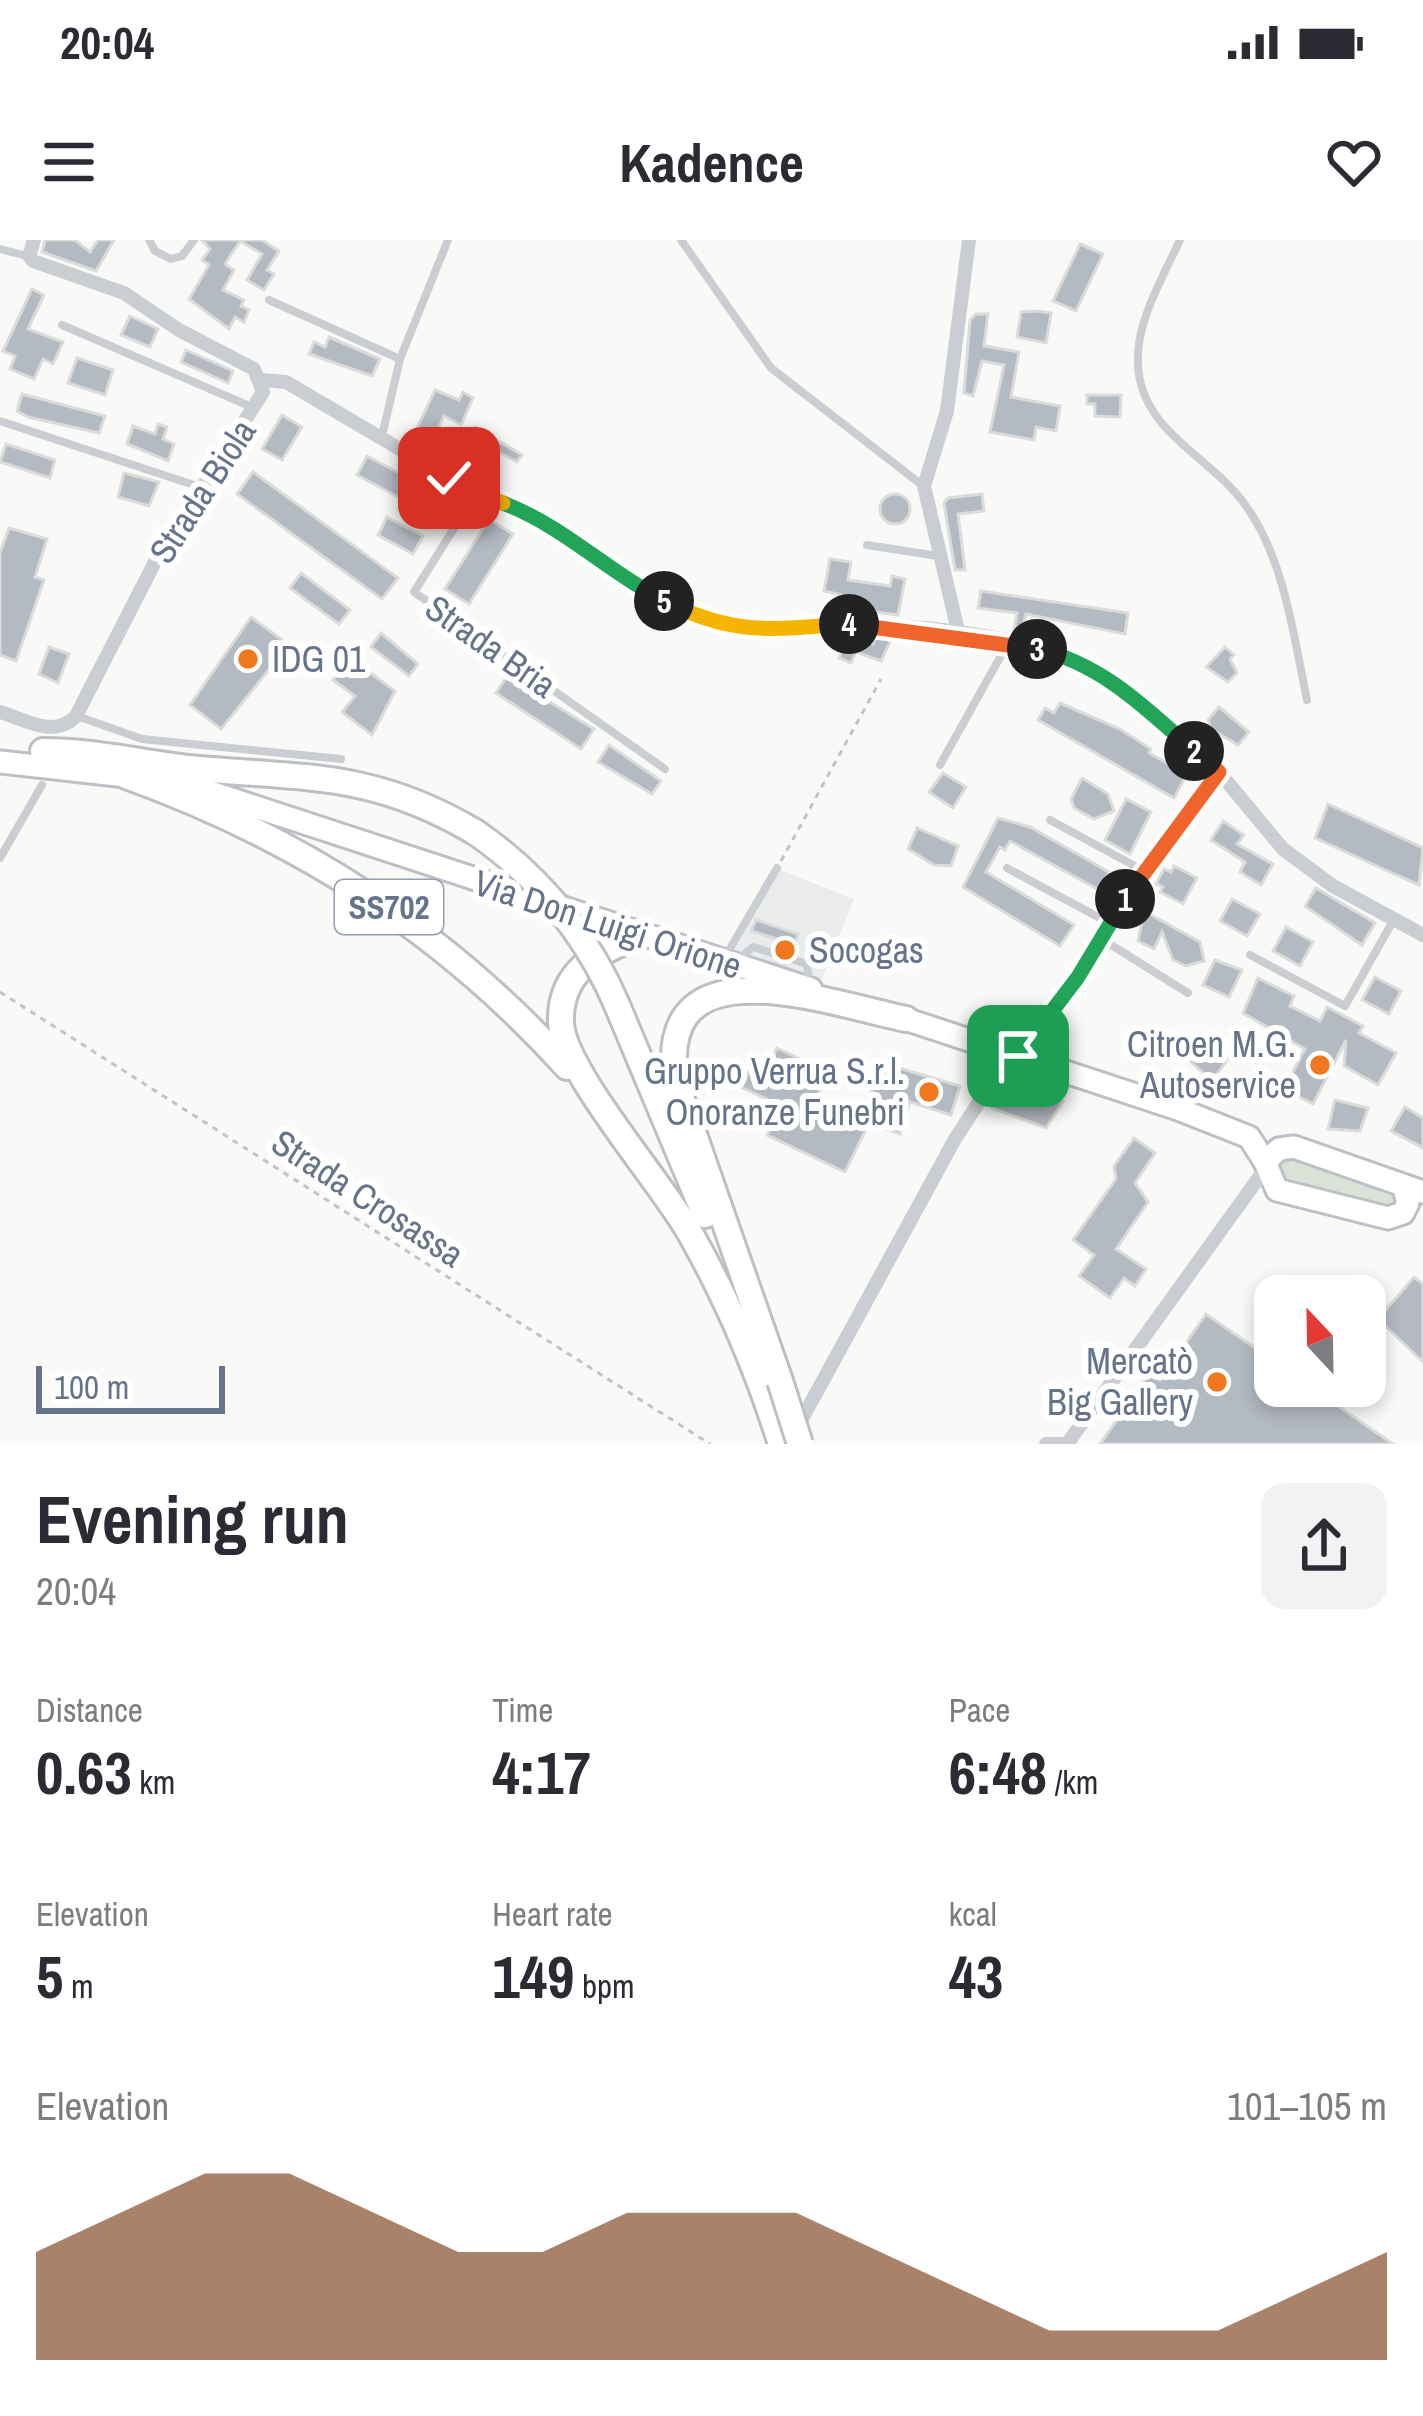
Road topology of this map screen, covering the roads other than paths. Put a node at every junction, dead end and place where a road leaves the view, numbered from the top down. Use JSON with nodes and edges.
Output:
{"nodes":[{"id":1,"x":34,"y":240,"type":"edge"},
{"id":2,"x":149,"y":240,"type":"edge"},
{"id":3,"x":194,"y":240,"type":"edge"},
{"id":4,"x":448,"y":240,"type":"edge"},
{"id":5,"x":681,"y":240,"type":"edge"},
{"id":6,"x":969,"y":240,"type":"edge"},
{"id":7,"x":1180,"y":240,"type":"edge"},
{"id":8,"x":0,"y":249,"type":"edge"},
{"id":9,"x":29,"y":256,"type":"junction"},
{"id":10,"x":269,"y":300,"type":"dead end"},
{"id":11,"x":62,"y":325,"type":"dead end"},
{"id":12,"x":400,"y":358,"type":"junction"},
{"id":13,"x":261,"y":380,"type":"junction"},
{"id":14,"x":255,"y":409,"type":"junction"},
{"id":15,"x":0,"y":421,"type":"edge"},
{"id":16,"x":382,"y":438,"type":"junction"},
{"id":17,"x":924,"y":486,"type":"junction"},
{"id":18,"x":204,"y":489,"type":"junction"},
{"id":19,"x":477,"y":492,"type":"junction"},
{"id":20,"x":532,"y":514,"type":"road end"},
{"id":21,"x":867,"y":545,"type":"dead end"},
{"id":22,"x":940,"y":556,"type":"junction"},
{"id":23,"x":822,"y":626,"type":"road end"},
{"id":24,"x":959,"y":635,"type":"junction"},
{"id":25,"x":1008,"y":643,"type":"junction"},
{"id":26,"x":1307,"y":700,"type":"dead end"},
{"id":27,"x":0,"y":712,"type":"edge"},
{"id":28,"x":76,"y":716,"type":"junction"},
{"id":29,"x":0,"y":750,"type":"edge"},
{"id":30,"x":43,"y":751,"type":"junction"},
{"id":31,"x":340,"y":759,"type":"dead end"},
{"id":32,"x":0,"y":762,"type":"edge"},
{"id":33,"x":940,"y":765,"type":"dead end"},
{"id":34,"x":665,"y":769,"type":"dead end"},
{"id":35,"x":1219,"y":772,"type":"junction"},
{"id":36,"x":126,"y":776,"type":"junction"},
{"id":37,"x":42,"y":785,"type":"dead end"},
{"id":38,"x":207,"y":793,"type":"junction"},
{"id":39,"x":1050,"y":820,"type":"dead end"},
{"id":40,"x":0,"y":858,"type":"edge"},
{"id":41,"x":777,"y":868,"type":"road end"},
{"id":42,"x":1006,"y":868,"type":"dead end"},
{"id":43,"x":1144,"y":871,"type":"junction"},
{"id":44,"x":1393,"y":920,"type":"junction"},
{"id":45,"x":1108,"y":923,"type":"junction"},
{"id":46,"x":1423,"y":935,"type":"edge"},
{"id":47,"x":640,"y":936,"type":"junction"},
{"id":48,"x":1099,"y":938,"type":"junction"},
{"id":49,"x":775,"y":954,"type":"dead end"},
{"id":50,"x":1250,"y":955,"type":"dead end"},
{"id":51,"x":791,"y":959,"type":"dead end"},
{"id":52,"x":728,"y":962,"type":"junction"},
{"id":53,"x":810,"y":989,"type":"junction"},
{"id":54,"x":1188,"y":993,"type":"dead end"},
{"id":55,"x":906,"y":1019,"type":"junction"},
{"id":56,"x":1014,"y":1055,"type":"junction"},
{"id":57,"x":605,"y":1108,"type":"junction"},
{"id":58,"x":1178,"y":1109,"type":"junction"},
{"id":59,"x":1294,"y":1147,"type":"junction"},
{"id":60,"x":1265,"y":1166,"type":"junction"},
{"id":61,"x":1413,"y":1188,"type":"edge"},
{"id":62,"x":1283,"y":1191,"type":"junction"},
{"id":63,"x":1413,"y":1209,"type":"edge"},
{"id":64,"x":1228,"y":1216,"type":"junction"},
{"id":65,"x":750,"y":1322,"type":"junction"},
{"id":66,"x":785,"y":1444,"type":"edge"},
{"id":67,"x":800,"y":1444,"type":"edge"},
{"id":68,"x":1046,"y":1444,"type":"edge"},
{"id":69,"x":1068,"y":1444,"type":"edge"}],
"edges":[{"from":1,"to":9,"type":"street"},
{"from":2,"to":3,"type":"lane"},
{"from":4,"to":12,"type":"lane"},
{"from":5,"to":17,"type":"lane"},
{"from":6,"to":17,"type":"street"},
{"from":7,"to":26,"type":"lane"},
{"from":8,"to":9,"type":"lane"},
{"from":9,"to":13,"type":"street","name":"Strada Biola"},
{"from":10,"to":12,"type":"lane"},
{"from":11,"to":14,"type":"lane"},
{"from":12,"to":16,"type":"lane"},
{"from":13,"to":14,"type":"street","name":"Strada Biola"},
{"from":13,"to":16,"type":"street"},
{"from":14,"to":18,"type":"street","name":"Strada Biola"},
{"from":15,"to":18,"type":"lane"},
{"from":16,"to":19,"type":"street"},
{"from":17,"to":22,"type":"street"},
{"from":18,"to":28,"type":"street","name":"Strada Biola"},
{"from":19,"to":20,"type":"street"},
{"from":19,"to":34,"type":"lane","name":"Strada Bria"},
{"from":21,"to":22,"type":"lane"},
{"from":22,"to":24,"type":"street"},
{"from":23,"to":24,"type":"street"},
{"from":24,"to":25,"type":"street"},
{"from":25,"to":33,"type":"lane"},
{"from":25,"to":35,"type":"street"},
{"from":27,"to":28,"type":"street"},
{"from":28,"to":31,"type":"lane"},
{"from":29,"to":30,"type":"main road","name":"Via Don Luigi Orione"},
{"from":30,"to":38,"type":"main road","name":"Via Don Luigi Orione"},
{"from":30,"to":65,"type":"highway","number":"SS702","bridge":true},
{"from":32,"to":36,"type":"main road","name":"Via Don Luigi Orione"},
{"from":35,"to":43,"type":"street"},
{"from":35,"to":44,"type":"street"},
{"from":36,"to":38,"type":"main road","name":"Via Don Luigi Orione"},
{"from":36,"to":57,"type":"highway","number":"SS702"},
{"from":37,"to":40,"type":"lane"},
{"from":38,"to":47,"type":"main road","name":"Via Don Luigi Orione"},
{"from":39,"to":43,"type":"lane"},
{"from":41,"to":52,"type":"lane"},
{"from":42,"to":45,"type":"lane"},
{"from":43,"to":45,"type":"street"},
{"from":44,"to":46,"type":"street"},
{"from":44,"to":50,"type":"lane"},
{"from":45,"to":48,"type":"street"},
{"from":47,"to":52,"type":"main road","name":"Via Don Luigi Orione"},
{"from":47,"to":57,"type":"highway","number":"SS702"},
{"from":48,"to":54,"type":"lane"},
{"from":48,"to":56,"type":"street"},
{"from":49,"to":52,"type":"lane"},
{"from":51,"to":53,"type":"lane"},
{"from":52,"to":53,"type":"main road","name":"Via Don Luigi Orione"},
{"from":53,"to":55,"type":"main road","name":"Via Don Luigi Orione"},
{"from":55,"to":56,"type":"main road","name":"Via Don Luigi Orione"},
{"from":55,"to":65,"type":"highway","number":"SS702"},
{"from":56,"to":58,"type":"main road","name":"Via Don Luigi Orione"},
{"from":56,"to":66,"type":"street"},
{"from":57,"to":65,"type":"highway","number":"SS702"},
{"from":58,"to":59,"type":"main road","name":"Via Don Luigi Orione"},
{"from":58,"to":60,"type":"main road","name":"Via Don Luigi Orione"},
{"from":59,"to":60,"type":"main road"},
{"from":59,"to":61,"type":"main road","name":"Via Don Luigi Orione"},
{"from":60,"to":62,"type":"main road","name":"Via Don Luigi Orione"},
{"from":60,"to":64,"type":"street"},
{"from":61,"to":63,"type":"main road","name":"Via Don Luigi Orione"},
{"from":62,"to":63,"type":"main road","name":"Via Don Luigi Orione"},
{"from":62,"to":64,"type":"street"},
{"from":64,"to":69,"type":"street"},
{"from":65,"to":66,"type":"highway","number":"SS702"},
{"from":65,"to":67,"type":"highway","number":"SS702","bridge":true},
{"from":68,"to":69,"type":"street"}]}
